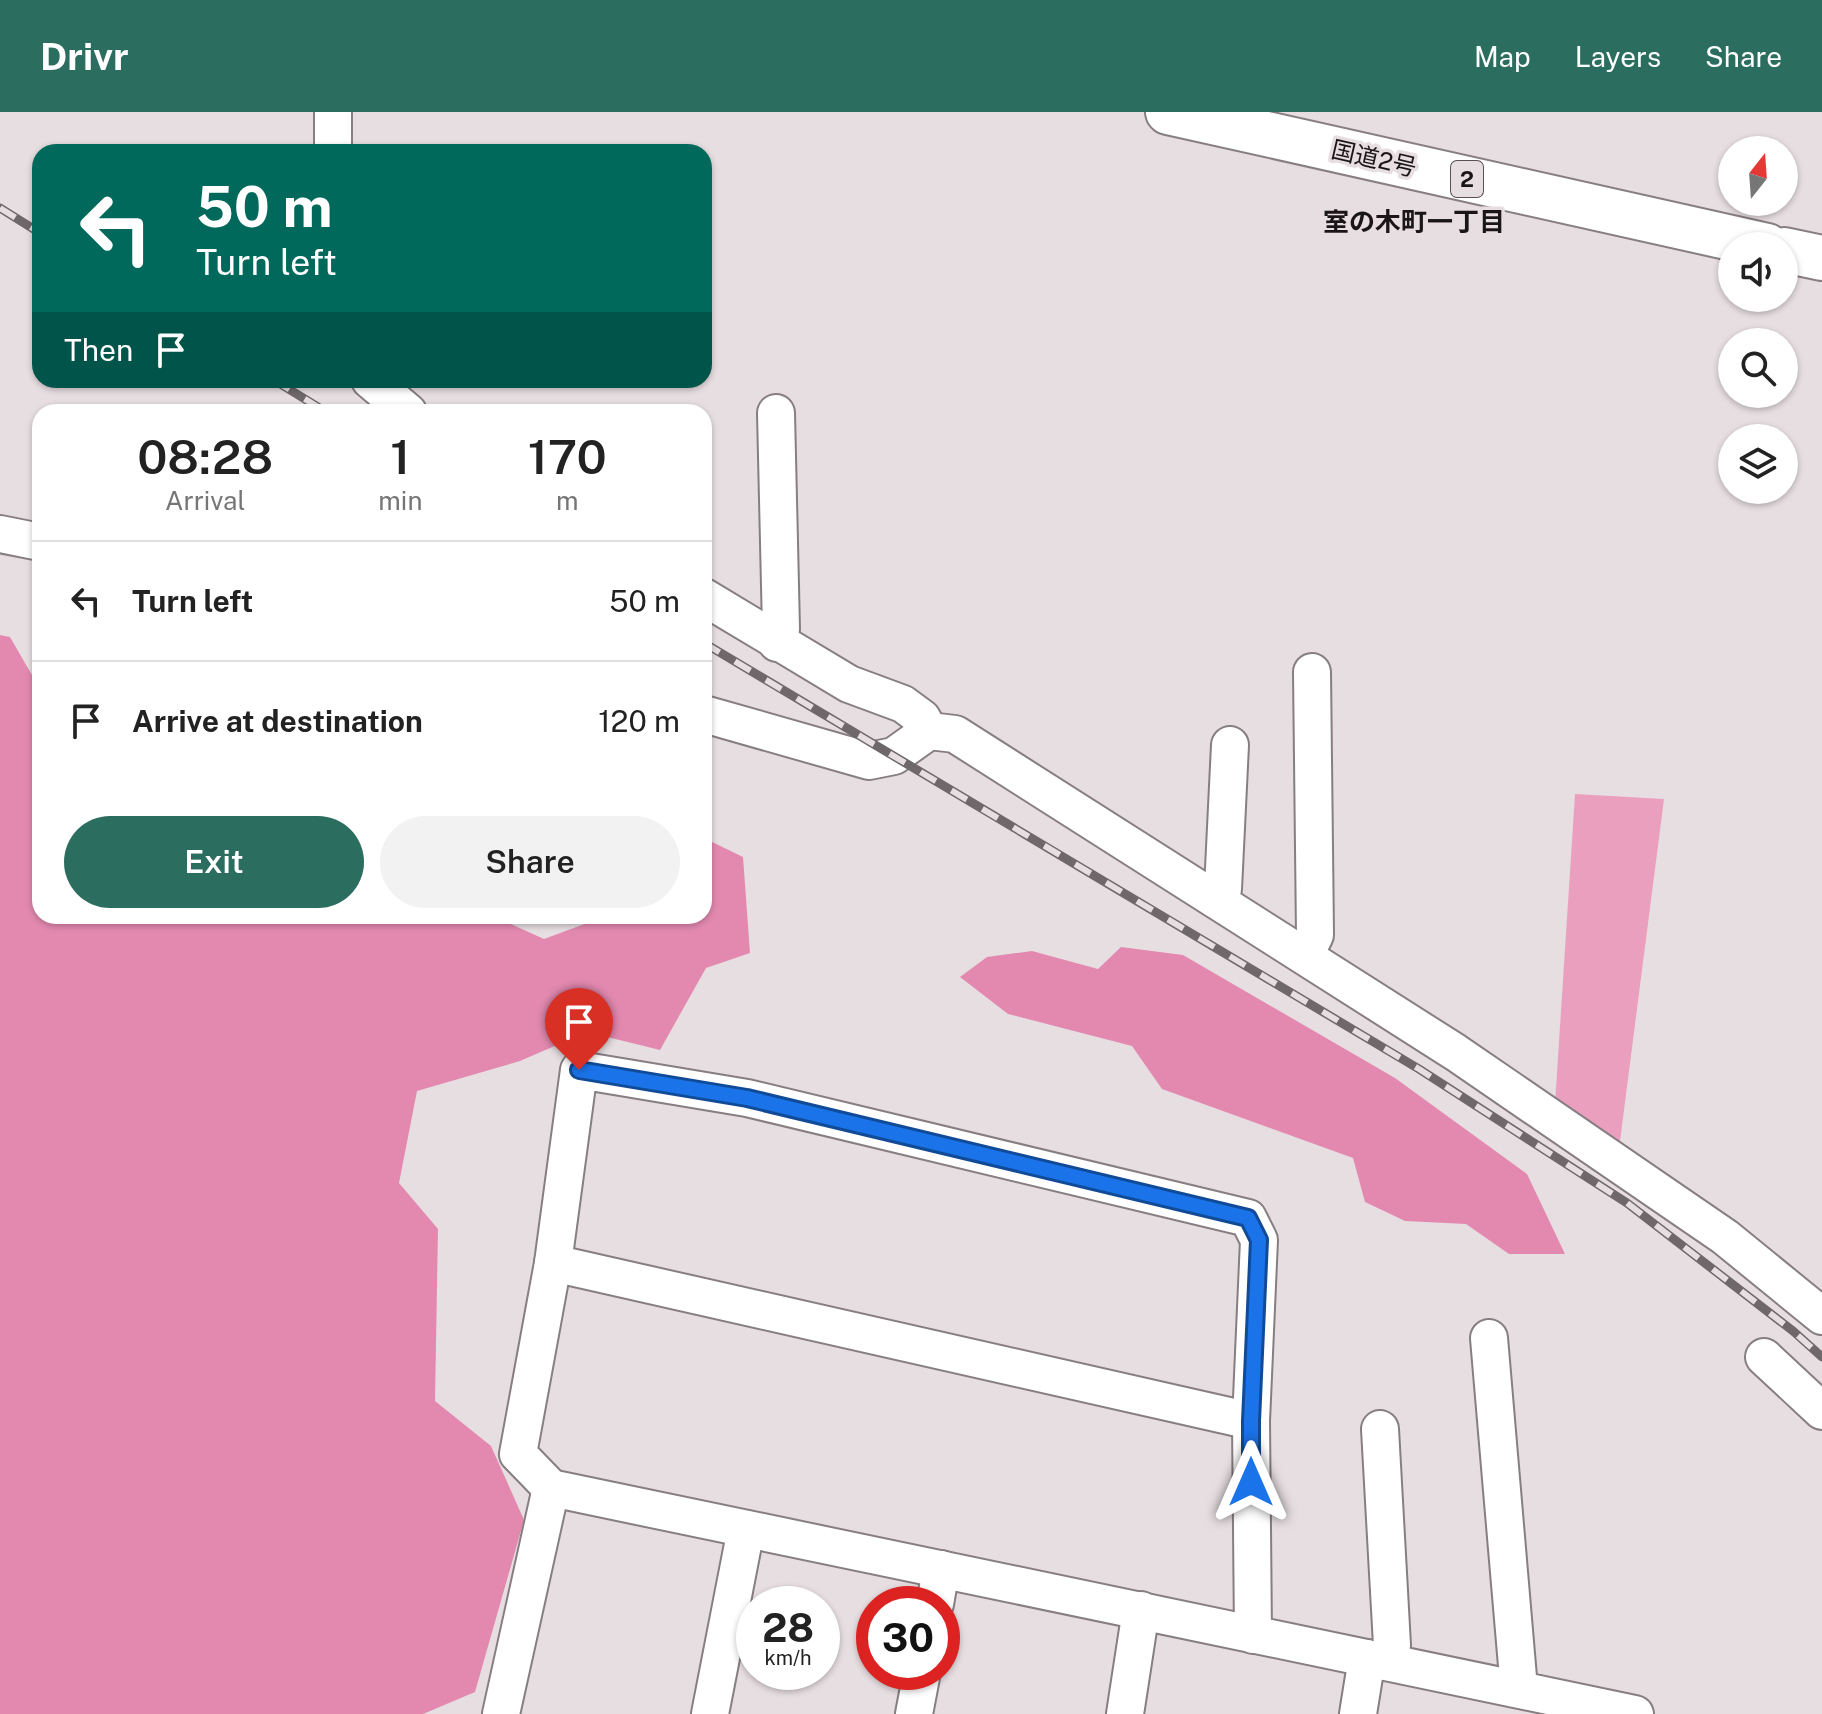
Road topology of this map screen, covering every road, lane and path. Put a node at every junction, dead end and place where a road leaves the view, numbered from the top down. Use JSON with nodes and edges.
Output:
{"nodes":[{"id":1,"x":333,"y":112,"type":"edge"},
{"id":2,"x":1168,"y":112,"type":"edge"},
{"id":3,"x":333,"y":144,"type":"edge"},
{"id":4,"x":1718,"y":235,"type":"edge"},
{"id":5,"x":1798,"y":253,"type":"edge"},
{"id":6,"x":1822,"y":258,"type":"edge"},
{"id":7,"x":380,"y":388,"type":"edge"},
{"id":8,"x":398,"y":404,"type":"edge"},
{"id":9,"x":776,"y":413,"type":"dead end"},
{"id":10,"x":0,"y":534,"type":"edge"},
{"id":11,"x":32,"y":540,"type":"edge"},
{"id":12,"x":712,"y":602,"type":"edge"},
{"id":13,"x":777,"y":643,"type":"junction"},
{"id":14,"x":1312,"y":672,"type":"dead end"},
{"id":15,"x":712,"y":716,"type":"edge"},
{"id":16,"x":929,"y":731,"type":"junction"},
{"id":17,"x":1230,"y":745,"type":"dead end"},
{"id":18,"x":1215,"y":899,"type":"junction"},
{"id":19,"x":1305,"y":955,"type":"junction"},
{"id":20,"x":553,"y":1263,"type":"junction"},
{"id":21,"x":1822,"y":1316,"type":"edge"},
{"id":22,"x":1489,"y":1338,"type":"dead end"},
{"id":23,"x":1764,"y":1357,"type":"dead end"},
{"id":24,"x":1822,"y":1411,"type":"edge"},
{"id":25,"x":1251,"y":1421,"type":"junction"},
{"id":26,"x":1380,"y":1429,"type":"dead end"},
{"id":27,"x":551,"y":1488,"type":"junction"},
{"id":28,"x":746,"y":1529,"type":"junction"},
{"id":29,"x":941,"y":1569,"type":"junction"},
{"id":30,"x":938,"y":1586,"type":"edge"},
{"id":31,"x":1141,"y":1610,"type":"junction"},
{"id":32,"x":1253,"y":1635,"type":"junction"},
{"id":33,"x":1377,"y":1660,"type":"junction"},
{"id":34,"x":1519,"y":1689,"type":"junction"},
{"id":35,"x":919,"y":1690,"type":"edge"},
{"id":36,"x":1597,"y":1710,"type":"edge"},
{"id":37,"x":501,"y":1714,"type":"edge"},
{"id":38,"x":710,"y":1714,"type":"edge"},
{"id":39,"x":914,"y":1714,"type":"edge"},
{"id":40,"x":1125,"y":1714,"type":"edge"},
{"id":41,"x":1358,"y":1714,"type":"edge"},
{"id":42,"x":1635,"y":1714,"type":"edge"}],
"edges":[{"from":1,"to":3,"type":"street"},
{"from":2,"to":4,"type":"highway","name":"国道2号","number":"2"},
{"from":5,"to":6,"type":"highway"},
{"from":7,"to":8,"type":"street"},
{"from":9,"to":13,"type":"street"},
{"from":10,"to":11,"type":"street"},
{"from":12,"to":13,"type":"street"},
{"from":13,"to":16,"type":"street"},
{"from":14,"to":19,"type":"street"},
{"from":15,"to":16,"type":"street"},
{"from":16,"to":18,"type":"street"},
{"from":17,"to":18,"type":"street"},
{"from":18,"to":19,"type":"street"},
{"from":19,"to":21,"type":"street"},
{"from":20,"to":25,"type":"street"},
{"from":20,"to":25,"type":"street"},
{"from":20,"to":27,"type":"street"},
{"from":22,"to":34,"type":"street"},
{"from":23,"to":24,"type":"street"},
{"from":25,"to":32,"type":"street"},
{"from":26,"to":33,"type":"street"},
{"from":27,"to":28,"type":"street"},
{"from":27,"to":37,"type":"street"},
{"from":28,"to":29,"type":"street"},
{"from":28,"to":38,"type":"street"},
{"from":29,"to":30,"type":"street"},
{"from":29,"to":31,"type":"street"},
{"from":31,"to":32,"type":"street"},
{"from":31,"to":40,"type":"street"},
{"from":32,"to":33,"type":"street"},
{"from":33,"to":34,"type":"street"},
{"from":33,"to":41,"type":"street"},
{"from":34,"to":36,"type":"street"},
{"from":35,"to":39,"type":"street"},
{"from":36,"to":42,"type":"street"}]}
